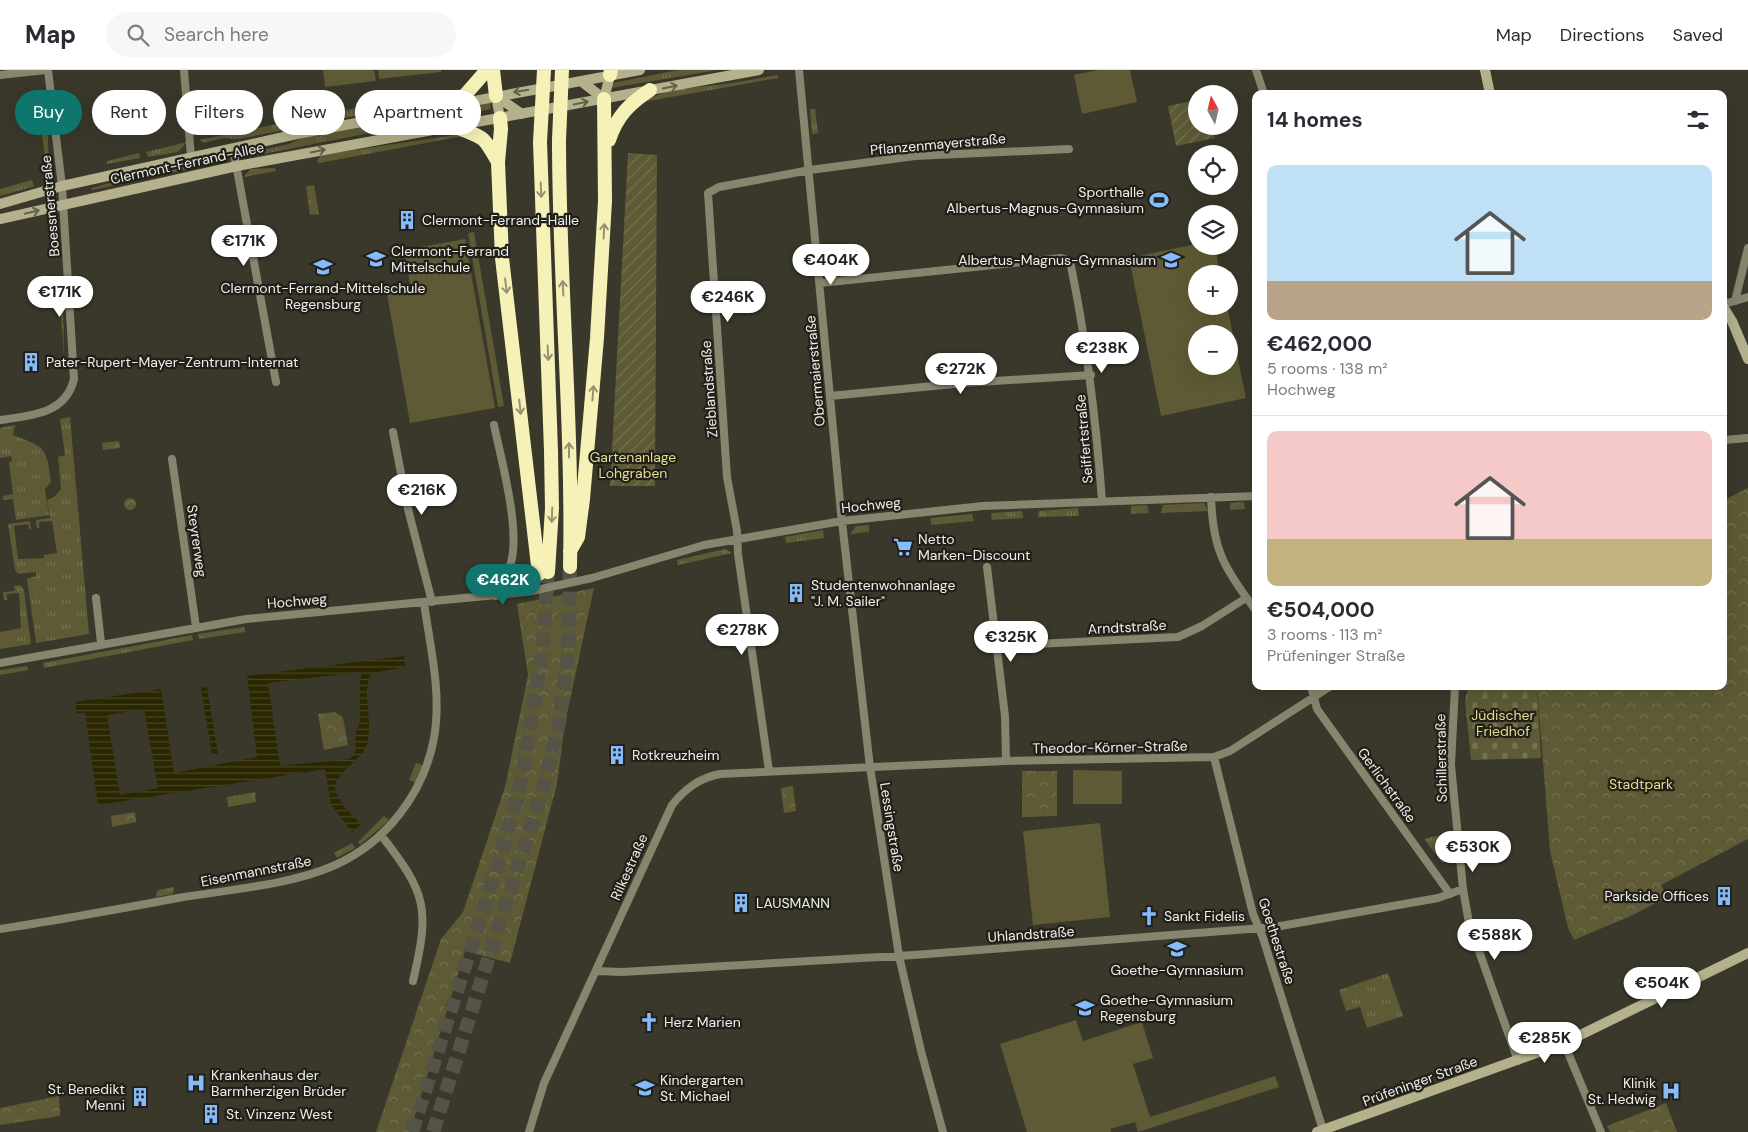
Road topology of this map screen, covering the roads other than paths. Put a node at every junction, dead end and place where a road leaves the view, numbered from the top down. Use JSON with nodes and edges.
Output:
{"nodes":[{"id":1,"x":47,"y":70,"type":"edge"},
{"id":2,"x":184,"y":70,"type":"edge"},
{"id":3,"x":487,"y":70,"type":"edge"},
{"id":4,"x":493,"y":70,"type":"edge"},
{"id":5,"x":544,"y":70,"type":"edge"},
{"id":6,"x":562,"y":70,"type":"edge"},
{"id":7,"x":640,"y":70,"type":"edge"},
{"id":8,"x":759,"y":70,"type":"edge"},
{"id":9,"x":799,"y":70,"type":"edge"},
{"id":10,"x":1256,"y":70,"type":"edge"},
{"id":11,"x":1485,"y":70,"type":"edge"},
{"id":12,"x":611,"y":73,"type":"edge"},
{"id":13,"x":0,"y":75,"type":"edge"},
{"id":14,"x":581,"y":81,"type":"junction"},
{"id":15,"x":469,"y":90,"type":"edge"},
{"id":16,"x":650,"y":90,"type":"junction"},
{"id":17,"x":1263,"y":90,"type":"edge"},
{"id":18,"x":1489,"y":90,"type":"edge"},
{"id":19,"x":496,"y":96,"type":"junction"},
{"id":20,"x":604,"y":98,"type":"junction"},
{"id":21,"x":481,"y":99,"type":"edge"},
{"id":22,"x":522,"y":114,"type":"junction"},
{"id":23,"x":500,"y":118,"type":"junction"},
{"id":24,"x":481,"y":121,"type":"edge"},
{"id":25,"x":355,"y":124,"type":"edge"},
{"id":26,"x":405,"y":135,"type":"edge"},
{"id":27,"x":478,"y":135,"type":"edge"},
{"id":28,"x":234,"y":148,"type":"junction"},
{"id":29,"x":606,"y":148,"type":"junction"},
{"id":30,"x":1069,"y":149,"type":"dead end"},
{"id":31,"x":191,"y":156,"type":"junction"},
{"id":32,"x":498,"y":162,"type":"junction"},
{"id":33,"x":237,"y":166,"type":"junction"},
{"id":34,"x":810,"y":170,"type":"junction"},
{"id":35,"x":62,"y":186,"type":"junction"},
{"id":36,"x":0,"y":204,"type":"edge"},
{"id":37,"x":63,"y":204,"type":"junction"},
{"id":38,"x":0,"y":220,"type":"edge"},
{"id":39,"x":1748,"y":248,"type":"edge"},
{"id":40,"x":820,"y":283,"type":"junction"},
{"id":41,"x":1748,"y":297,"type":"edge"},
{"id":42,"x":1734,"y":301,"type":"junction"},
{"id":43,"x":1727,"y":303,"type":"edge"},
{"id":44,"x":1727,"y":313,"type":"edge"},
{"id":45,"x":1748,"y":359,"type":"edge"},
{"id":46,"x":1091,"y":375,"type":"junction"},
{"id":47,"x":276,"y":382,"type":"dead end"},
{"id":48,"x":830,"y":396,"type":"junction"},
{"id":49,"x":0,"y":420,"type":"edge"},
{"id":50,"x":494,"y":425,"type":"dead end"},
{"id":51,"x":393,"y":432,"type":"dead end"},
{"id":52,"x":1748,"y":438,"type":"edge"},
{"id":53,"x":1727,"y":440,"type":"edge"},
{"id":54,"x":172,"y":459,"type":"dead end"},
{"id":55,"x":1252,"y":496,"type":"edge"},
{"id":56,"x":1211,"y":497,"type":"junction"},
{"id":57,"x":1102,"y":500,"type":"junction"},
{"id":58,"x":842,"y":521,"type":"junction"},
{"id":59,"x":736,"y":538,"type":"junction"},
{"id":60,"x":570,"y":551,"type":"junction"},
{"id":61,"x":570,"y":567,"type":"tunnel mouth"},
{"id":62,"x":987,"y":567,"type":"dead end"},
{"id":63,"x":496,"y":596,"type":"junction"},
{"id":64,"x":96,"y":598,"type":"dead end"},
{"id":65,"x":1246,"y":598,"type":"junction"},
{"id":66,"x":428,"y":602,"type":"junction"},
{"id":67,"x":1252,"y":606,"type":"edge"},
{"id":68,"x":196,"y":626,"type":"junction"},
{"id":69,"x":101,"y":643,"type":"junction"},
{"id":70,"x":998,"y":646,"type":"junction"},
{"id":71,"x":0,"y":662,"type":"edge"},
{"id":72,"x":1312,"y":690,"type":"edge"},
{"id":73,"x":1325,"y":690,"type":"edge"},
{"id":74,"x":1455,"y":690,"type":"edge"},
{"id":75,"x":1314,"y":697,"type":"junction"},
{"id":76,"x":1214,"y":757,"type":"junction"},
{"id":77,"x":1006,"y":761,"type":"junction"},
{"id":78,"x":870,"y":767,"type":"junction"},
{"id":79,"x":769,"y":771,"type":"junction"},
{"id":80,"x":381,"y":835,"type":"junction"},
{"id":81,"x":1463,"y":889,"type":"junction"},
{"id":82,"x":1450,"y":894,"type":"junction"},
{"id":83,"x":1259,"y":928,"type":"junction"},
{"id":84,"x":0,"y":929,"type":"edge"},
{"id":85,"x":1748,"y":953,"type":"edge"},
{"id":86,"x":899,"y":956,"type":"junction"},
{"id":87,"x":596,"y":971,"type":"junction"},
{"id":88,"x":413,"y":981,"type":"dead end"},
{"id":89,"x":1564,"y":1043,"type":"junction"},
{"id":90,"x":1518,"y":1061,"type":"junction"},
{"id":91,"x":1320,"y":1131,"type":"edge"},
{"id":92,"x":529,"y":1132,"type":"edge"},
{"id":93,"x":943,"y":1132,"type":"edge"},
{"id":94,"x":1601,"y":1132,"type":"edge"}],
"edges":[{"from":1,"to":13,"type":"street"},
{"from":1,"to":35,"type":"street","name":"Boessnerstraße"},
{"from":2,"to":31,"type":"street","name":"Clermont-Ferrand-Allee"},
{"from":3,"to":15,"type":"highway"},
{"from":4,"to":19,"type":"highway"},
{"from":5,"to":32,"type":"highway","bridge":true},
{"from":60,"to":6,"type":"highway","one_way":true,"bridge":true},
{"from":7,"to":12,"type":"street","name":"Clermont-Ferrand-Allee"},
{"from":16,"to":8,"type":"street","name":"Clermont-Ferrand-Allee","one_way":true},
{"from":9,"to":34,"type":"street","name":"Obermaierstraße"},
{"from":10,"to":17,"type":"street"},
{"from":11,"to":18,"type":"street"},
{"from":12,"to":14,"type":"street","name":"Clermont-Ferrand-Allee"},
{"from":12,"to":20,"type":"street"},
{"from":14,"to":19,"type":"street","name":"Clermont-Ferrand-Allee","one_way":true},
{"from":14,"to":20,"type":"street"},
{"from":16,"to":20,"type":"street","name":"Clermont-Ferrand-Allee"},
{"from":16,"to":29,"type":"highway"},
{"from":19,"to":21,"type":"street","name":"Clermont-Ferrand-Allee"},
{"from":19,"to":22,"type":"street"},
{"from":19,"to":23,"type":"street"},
{"from":22,"to":20,"type":"street","name":"Clermont-Ferrand-Allee","one_way":true},
{"from":20,"to":29,"type":"highway"},
{"from":22,"to":23,"type":"street","name":"Clermont-Ferrand-Allee"},
{"from":23,"to":24,"type":"street","name":"Clermont-Ferrand-Allee"},
{"from":23,"to":32,"type":"highway"},
{"from":25,"to":28,"type":"street","name":"Clermont-Ferrand-Allee"},
{"from":33,"to":26,"type":"street","name":"Clermont-Ferrand-Allee","one_way":true},
{"from":27,"to":32,"type":"highway"},
{"from":28,"to":31,"type":"street","name":"Clermont-Ferrand-Allee"},
{"from":28,"to":33,"type":"street"},
{"from":60,"to":29,"type":"highway","one_way":true},
{"from":30,"to":34,"type":"street","name":"Pflanzenmayerstraße"},
{"from":31,"to":35,"type":"street","name":"Clermont-Ferrand-Allee"},
{"from":33,"to":37,"type":"street","name":"Clermont-Ferrand-Allee"},
{"from":33,"to":47,"type":"street"},
{"from":34,"to":40,"type":"street","name":"Obermaierstraße"},
{"from":34,"to":59,"type":"street","name":"Zieblandstraße"},
{"from":35,"to":36,"type":"street","name":"Clermont-Ferrand-Allee"},
{"from":35,"to":37,"type":"street","name":"Boessnerstraße"},
{"from":38,"to":37,"type":"street","name":"Clermont-Ferrand-Allee","one_way":true},
{"from":37,"to":49,"type":"street","name":"Boessnerstraße"},
{"from":39,"to":42,"type":"street"},
{"from":40,"to":46,"type":"street","name":"Seiffertstraße"},
{"from":40,"to":48,"type":"street","name":"Obermaierstraße"},
{"from":41,"to":42,"type":"street"},
{"from":42,"to":43,"type":"street"},
{"from":44,"to":45,"type":"street"},
{"from":46,"to":48,"type":"street"},
{"from":46,"to":57,"type":"street","name":"Seiffertstraße"},
{"from":48,"to":58,"type":"street","name":"Obermaierstraße"},
{"from":50,"to":63,"type":"street"},
{"from":51,"to":66,"type":"street","name":"Eisenmannstraße"},
{"from":52,"to":53,"type":"street"},
{"from":54,"to":68,"type":"street","name":"Steyrerweg"},
{"from":55,"to":56,"type":"street","name":"Hochweg"},
{"from":56,"to":57,"type":"street","name":"Hochweg"},
{"from":56,"to":65,"type":"street"},
{"from":57,"to":58,"type":"street","name":"Hochweg"},
{"from":58,"to":59,"type":"street","name":"Hochweg"},
{"from":58,"to":78,"type":"street","name":"Lessingstraße"},
{"from":59,"to":63,"type":"street","name":"Hochweg"},
{"from":59,"to":79,"type":"street"},
{"from":60,"to":61,"type":"highway"},
{"from":62,"to":70,"type":"street"},
{"from":63,"to":66,"type":"street","name":"Hochweg"},
{"from":64,"to":69,"type":"street"},
{"from":65,"to":67,"type":"street"},
{"from":65,"to":70,"type":"street","name":"Arndtstraße"},
{"from":66,"to":68,"type":"street","name":"Hochweg"},
{"from":66,"to":80,"type":"street","name":"Eisenmannstraße"},
{"from":68,"to":69,"type":"street","name":"Hochweg"},
{"from":69,"to":71,"type":"street","name":"Hochweg"},
{"from":70,"to":77,"type":"street"},
{"from":72,"to":75,"type":"street","name":"Gerlichstraße"},
{"from":73,"to":75,"type":"street","name":"Theodor-Körner-Straße"},
{"from":74,"to":81,"type":"street","name":"Schillerstraße"},
{"from":75,"to":76,"type":"street","name":"Theodor-Körner-Straße"},
{"from":75,"to":82,"type":"street","name":"Gerlichstraße"},
{"from":76,"to":77,"type":"street","name":"Theodor-Körner-Straße"},
{"from":76,"to":83,"type":"street","name":"Goethestraße"},
{"from":77,"to":78,"type":"street","name":"Theodor-Körner-Straße"},
{"from":78,"to":79,"type":"street","name":"Rilkestraße"},
{"from":78,"to":86,"type":"street","name":"Lessingstraße"},
{"from":79,"to":87,"type":"street","name":"Rilkestraße"},
{"from":80,"to":84,"type":"street","name":"Eisenmannstraße"},
{"from":80,"to":88,"type":"street"},
{"from":81,"to":82,"type":"street","name":"Uhlandstraße"},
{"from":81,"to":90,"type":"street","name":"Schillerstraße"},
{"from":82,"to":83,"type":"street","name":"Uhlandstraße"},
{"from":83,"to":86,"type":"street","name":"Uhlandstraße"},
{"from":83,"to":91,"type":"street","name":"Goethestraße"},
{"from":85,"to":89,"type":"street","name":"Prüfeninger Straße"},
{"from":86,"to":87,"type":"street","name":"Uhlandstraße"},
{"from":86,"to":93,"type":"street","name":"Lessingstraße"},
{"from":87,"to":92,"type":"street","name":"Rilkestraße"},
{"from":89,"to":90,"type":"street","name":"Prüfeninger Straße"},
{"from":89,"to":94,"type":"street"},
{"from":90,"to":91,"type":"street","name":"Prüfeninger Straße"}]}
